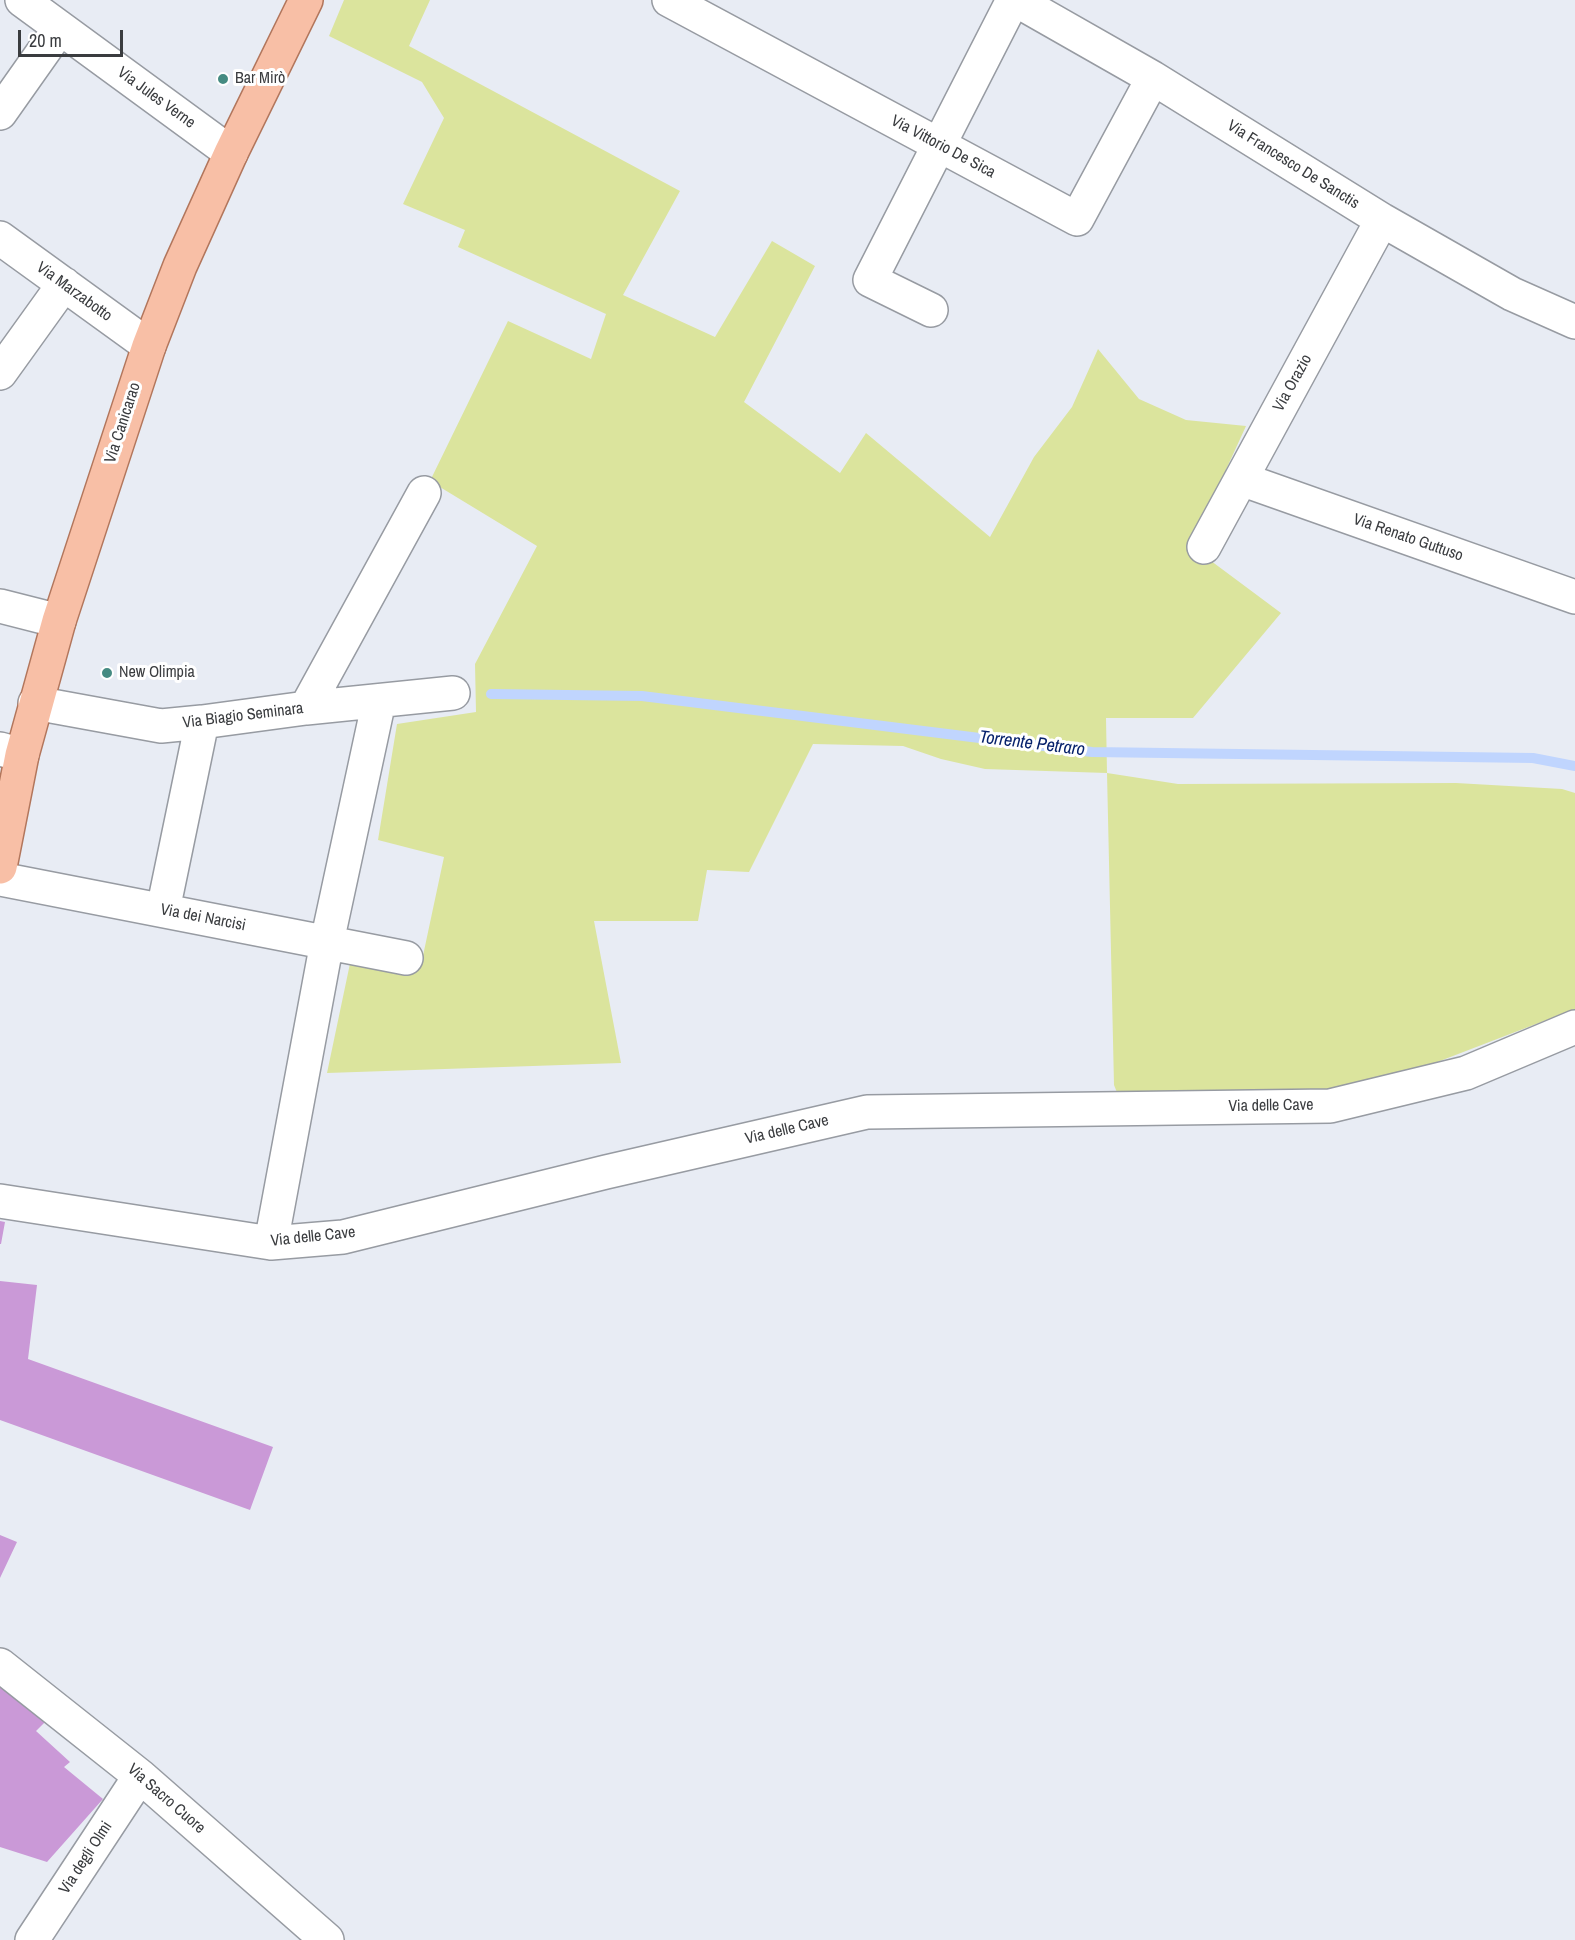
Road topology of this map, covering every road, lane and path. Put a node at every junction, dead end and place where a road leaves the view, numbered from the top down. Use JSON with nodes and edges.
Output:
{"nodes":[{"id":1,"x":22,"y":0,"type":"edge"},
{"id":2,"x":306,"y":0,"type":"edge"},
{"id":3,"x":669,"y":0,"type":"edge"},
{"id":4,"x":1015,"y":0,"type":"edge"},
{"id":5,"x":60,"y":28,"type":"junction"},
{"id":6,"x":1153,"y":78,"type":"junction"},
{"id":7,"x":0,"y":113,"type":"edge"},
{"id":8,"x":939,"y":145,"type":"junction"},
{"id":9,"x":231,"y":153,"type":"junction"},
{"id":10,"x":1382,"y":220,"type":"junction"},
{"id":11,"x":0,"y":238,"type":"edge"},
{"id":12,"x":64,"y":284,"type":"junction"},
{"id":13,"x":931,"y":310,"type":"dead end"},
{"id":14,"x":1575,"y":322,"type":"edge"},
{"id":15,"x":149,"y":346,"type":"junction"},
{"id":16,"x":0,"y":374,"type":"edge"},
{"id":17,"x":1241,"y":480,"type":"junction"},
{"id":18,"x":424,"y":493,"type":"dead end"},
{"id":19,"x":1204,"y":547,"type":"dead end"},
{"id":20,"x":1575,"y":597,"type":"edge"},
{"id":21,"x":0,"y":606,"type":"edge"},
{"id":22,"x":58,"y":621,"type":"junction"},
{"id":23,"x":453,"y":693,"type":"dead end"},
{"id":24,"x":379,"y":701,"type":"junction"},
{"id":25,"x":35,"y":703,"type":"junction"},
{"id":26,"x":306,"y":708,"type":"junction"},
{"id":27,"x":202,"y":722,"type":"junction"},
{"id":28,"x":11,"y":752,"type":"edge"},
{"id":29,"x":0,"y":867,"type":"edge"},
{"id":30,"x":0,"y":879,"type":"edge"},
{"id":31,"x":163,"y":910,"type":"junction"},
{"id":32,"x":327,"y":942,"type":"junction"},
{"id":33,"x":406,"y":958,"type":"dead end"},
{"id":34,"x":1575,"y":1027,"type":"edge"},
{"id":35,"x":0,"y":1201,"type":"edge"},
{"id":36,"x":271,"y":1243,"type":"junction"},
{"id":37,"x":0,"y":1665,"type":"edge"},
{"id":38,"x":140,"y":1776,"type":"junction"},
{"id":39,"x":32,"y":1940,"type":"edge"},
{"id":40,"x":327,"y":1940,"type":"edge"}],
"edges":[{"from":1,"to":5,"type":"street","name":"Via Jules Verne"},
{"from":2,"to":9,"type":"main road","name":"Via Canicarao"},
{"from":3,"to":8,"type":"street","name":"Via Vittorio De Sica"},
{"from":4,"to":6,"type":"street","name":"Via Francesco De Sanctis"},
{"from":4,"to":8,"type":"street"},
{"from":5,"to":7,"type":"street"},
{"from":5,"to":9,"type":"street","name":"Via Jules Verne"},
{"from":6,"to":8,"type":"street","name":"Via Vittorio De Sica"},
{"from":6,"to":10,"type":"street","name":"Via Francesco De Sanctis"},
{"from":8,"to":13,"type":"street"},
{"from":9,"to":15,"type":"main road","name":"Via Canicarao"},
{"from":10,"to":14,"type":"street","name":"Via Francesco De Sanctis"},
{"from":10,"to":17,"type":"street","name":"Via Orazio"},
{"from":11,"to":12,"type":"street","name":"Via Marzabotto"},
{"from":12,"to":15,"type":"street","name":"Via Marzabotto"},
{"from":12,"to":16,"type":"street"},
{"from":15,"to":22,"type":"main road","name":"Via Canicarao"},
{"from":17,"to":19,"type":"street","name":"Via Orazio"},
{"from":17,"to":20,"type":"street","name":"Via Renato Guttuso"},
{"from":18,"to":26,"type":"street"},
{"from":21,"to":22,"type":"street"},
{"from":22,"to":25,"type":"main road","name":"Via Canicarao"},
{"from":23,"to":24,"type":"street","name":"Via Biagio Seminara"},
{"from":24,"to":26,"type":"street","name":"Via Biagio Seminara"},
{"from":24,"to":32,"type":"street"},
{"from":25,"to":27,"type":"street","name":"Via Biagio Seminara"},
{"from":25,"to":28,"type":"main road","name":"Via Canicarao"},
{"from":26,"to":27,"type":"street","name":"Via Biagio Seminara"},
{"from":27,"to":31,"type":"street"},
{"from":28,"to":29,"type":"main road","name":"Via Canicarao"},
{"from":30,"to":31,"type":"street","name":"Via dei Narcisi"},
{"from":31,"to":32,"type":"street","name":"Via dei Narcisi"},
{"from":32,"to":33,"type":"street","name":"Via dei Narcisi"},
{"from":32,"to":36,"type":"street"},
{"from":34,"to":36,"type":"street","name":"Via delle Cave"},
{"from":35,"to":36,"type":"street","name":"Via delle Cave"},
{"from":37,"to":38,"type":"street","name":"Via Sacro Cuore"},
{"from":38,"to":39,"type":"street","name":"Via degli Olmi"},
{"from":38,"to":40,"type":"street","name":"Via Sacro Cuore"}]}
